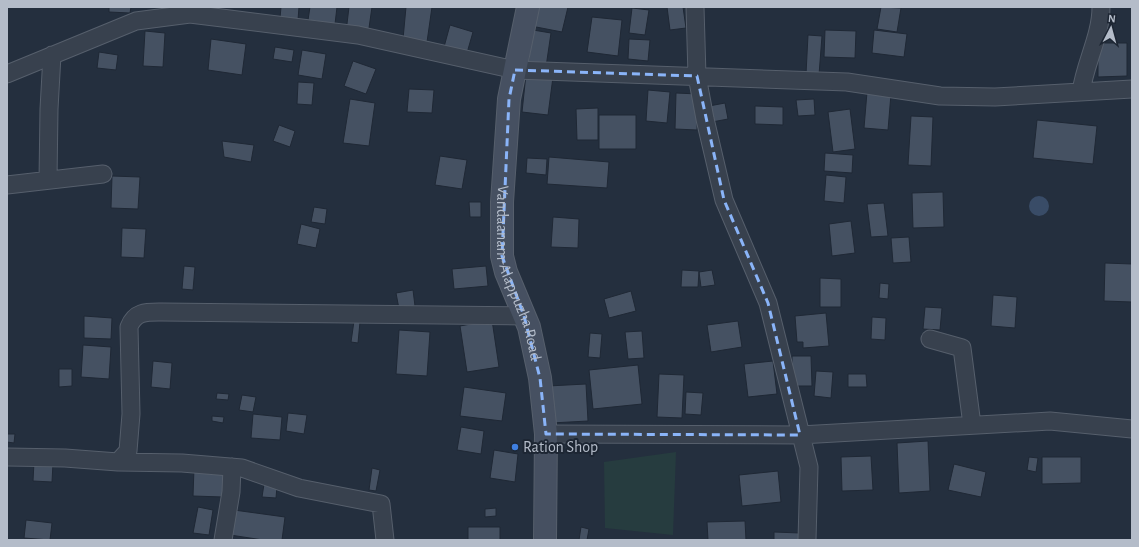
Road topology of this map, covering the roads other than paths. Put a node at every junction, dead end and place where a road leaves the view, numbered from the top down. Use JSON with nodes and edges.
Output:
{"nodes":[{"id":1,"x":528,"y":7,"type":"edge"},
{"id":2,"x":695,"y":7,"type":"edge"},
{"id":3,"x":1101,"y":7,"type":"edge"},
{"id":4,"x":52,"y":55,"type":"junction"},
{"id":5,"x":515,"y":70,"type":"junction"},
{"id":6,"x":7,"y":74,"type":"edge"},
{"id":7,"x":697,"y":76,"type":"junction"},
{"id":8,"x":1132,"y":89,"type":"edge"},
{"id":9,"x":1081,"y":92,"type":"junction"},
{"id":10,"x":102,"y":174,"type":"dead end"},
{"id":11,"x":48,"y":180,"type":"junction"},
{"id":12,"x":7,"y":185,"type":"edge"},
{"id":13,"x":524,"y":316,"type":"junction"},
{"id":14,"x":930,"y":339,"type":"dead end"},
{"id":15,"x":972,"y":425,"type":"junction"},
{"id":16,"x":1132,"y":429,"type":"edge"},
{"id":17,"x":546,"y":434,"type":"junction"},
{"id":18,"x":800,"y":435,"type":"junction"},
{"id":19,"x":7,"y":457,"type":"edge"},
{"id":20,"x":118,"y":462,"type":"junction"},
{"id":21,"x":232,"y":467,"type":"junction"},
{"id":22,"x":223,"y":540,"type":"edge"},
{"id":23,"x":385,"y":540,"type":"edge"},
{"id":24,"x":545,"y":540,"type":"edge"},
{"id":25,"x":807,"y":540,"type":"edge"}],
"edges":[{"from":1,"to":5,"type":"main road","name":"Vandaanam-Alappuzha Road"},
{"from":2,"to":7,"type":"street"},
{"from":3,"to":9,"type":"street"},
{"from":4,"to":5,"type":"street"},
{"from":4,"to":6,"type":"street"},
{"from":4,"to":11,"type":"street"},
{"from":5,"to":7,"type":"street"},
{"from":5,"to":13,"type":"main road","name":"Vandaanam-Alappuzha Road"},
{"from":7,"to":9,"type":"street"},
{"from":7,"to":18,"type":"street"},
{"from":8,"to":9,"type":"street"},
{"from":10,"to":11,"type":"street"},
{"from":11,"to":12,"type":"street"},
{"from":13,"to":17,"type":"main road","name":"Vandaanam-Alappuzha Road"},
{"from":13,"to":20,"type":"street"},
{"from":14,"to":15,"type":"street"},
{"from":15,"to":16,"type":"street"},
{"from":15,"to":18,"type":"street"},
{"from":17,"to":18,"type":"street"},
{"from":17,"to":24,"type":"main road","name":"Vandaanam-Alappuzha Road"},
{"from":18,"to":25,"type":"street"},
{"from":19,"to":20,"type":"street"},
{"from":20,"to":21,"type":"street"},
{"from":21,"to":22,"type":"street"},
{"from":21,"to":23,"type":"street"}]}
